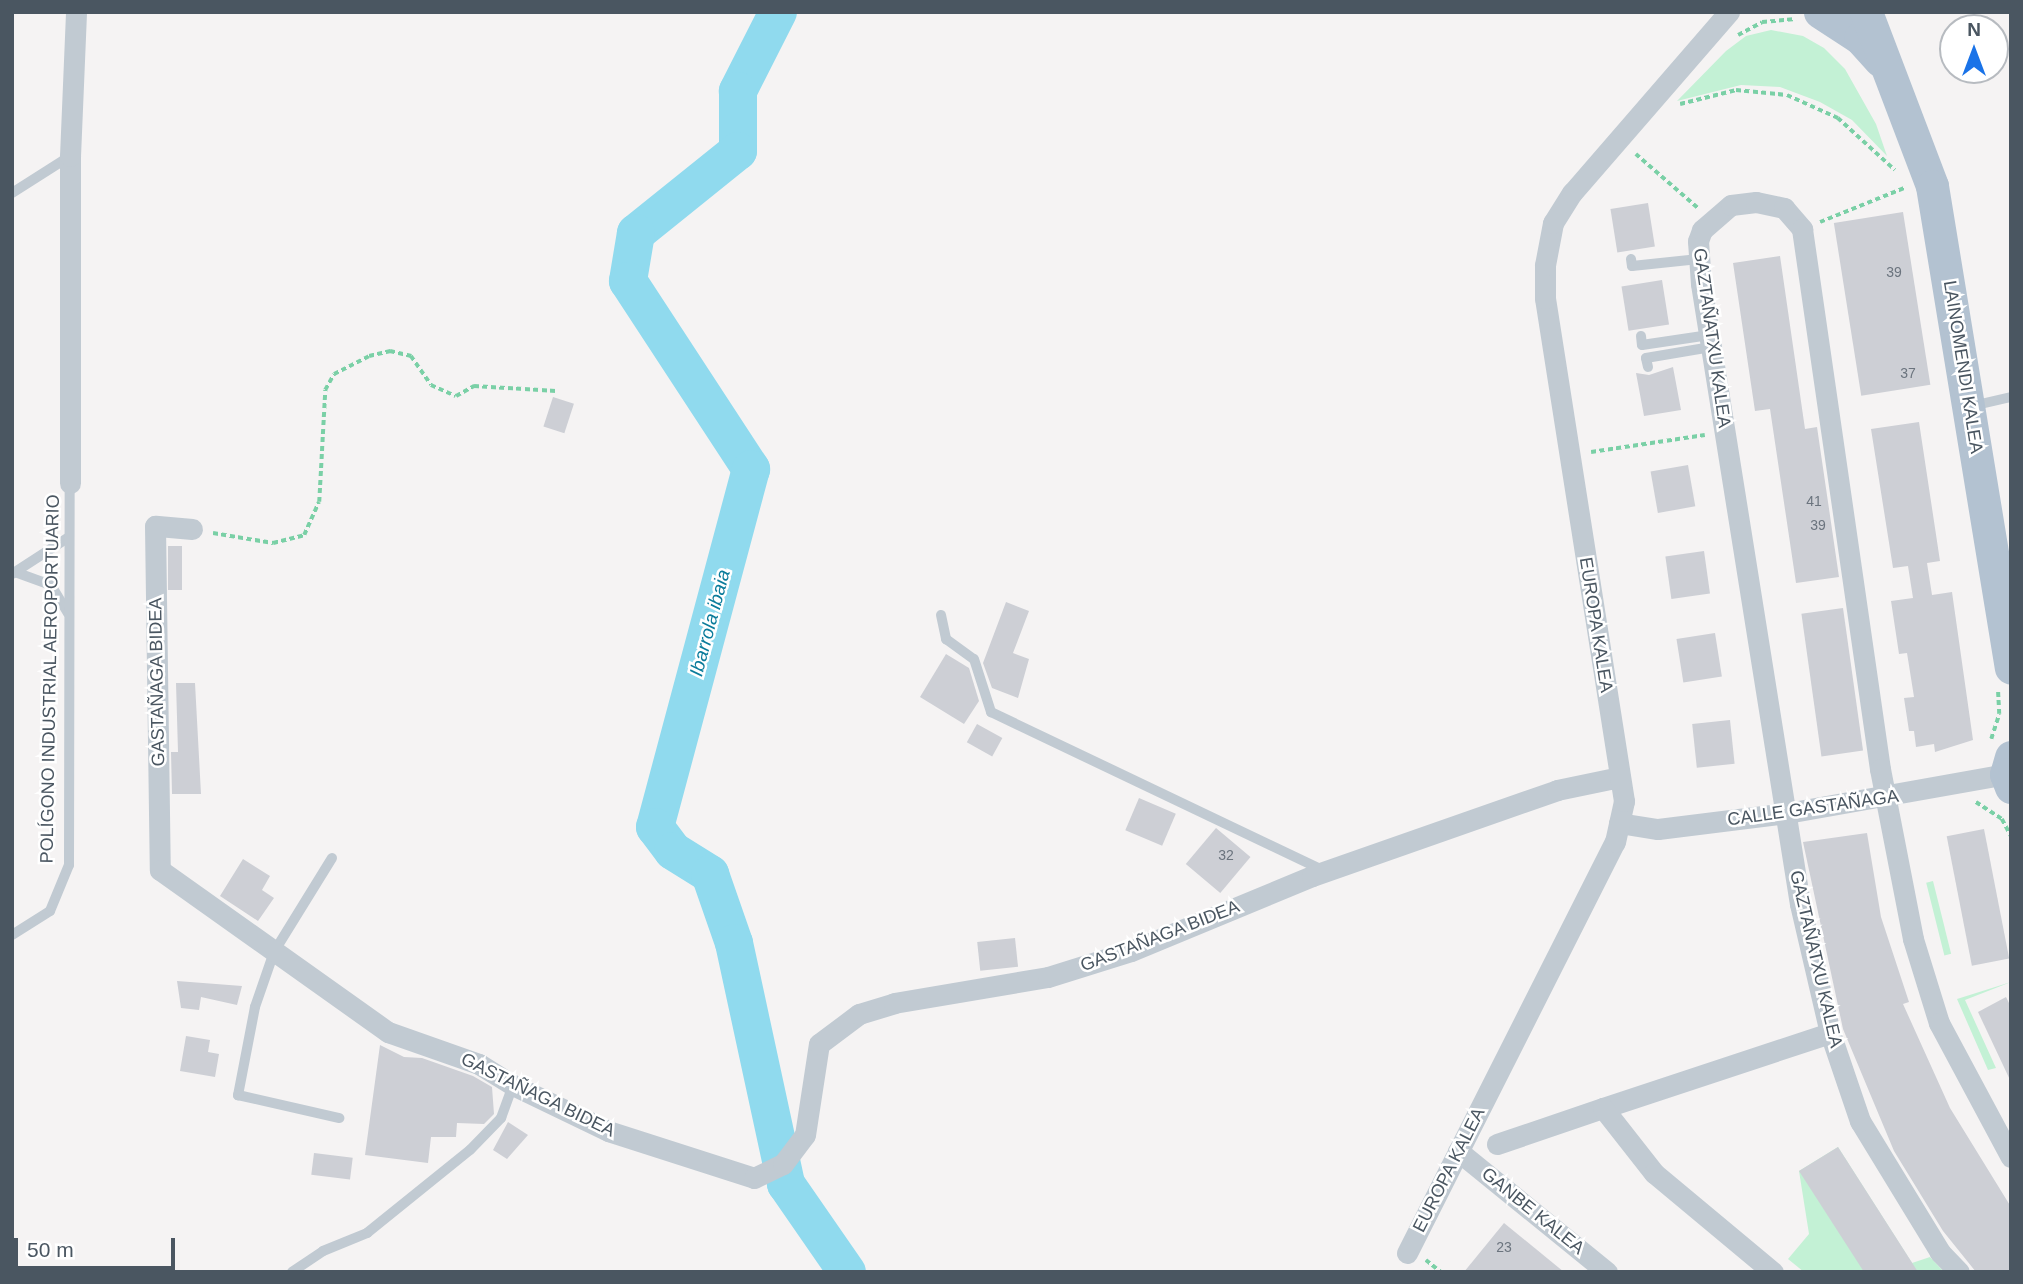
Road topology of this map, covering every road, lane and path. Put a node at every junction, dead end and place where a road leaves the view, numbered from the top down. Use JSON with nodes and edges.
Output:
{"nodes":[{"id":1,"x":76,"y":12,"type":"edge"},
{"id":2,"x":1866,"y":12,"type":"edge"},
{"id":3,"x":1813,"y":17,"type":"edge"},
{"id":4,"x":1724,"y":18,"type":"edge"},
{"id":5,"x":1891,"y":72,"type":"junction"},
{"id":6,"x":1680,"y":104,"type":"dead end"},
{"id":7,"x":1636,"y":154,"type":"dead end"},
{"id":8,"x":70,"y":156,"type":"junction"},
{"id":9,"x":1917,"y":187,"type":"junction"},
{"id":10,"x":12,"y":193,"type":"edge"},
{"id":11,"x":1710,"y":219,"type":"junction"},
{"id":12,"x":1802,"y":229,"type":"junction"},
{"id":13,"x":1699,"y":258,"type":"junction"},
{"id":14,"x":1631,"y":259,"type":"dead end"},
{"id":15,"x":1641,"y":336,"type":"dead end"},
{"id":16,"x":1710,"y":341,"type":"junction"},
{"id":17,"x":1648,"y":367,"type":"dead end"},
{"id":18,"x":556,"y":391,"type":"dead end"},
{"id":19,"x":2011,"y":397,"type":"edge"},
{"id":20,"x":1970,"y":406,"type":"junction"},
{"id":21,"x":1724,"y":432,"type":"junction"},
{"id":22,"x":1589,"y":452,"type":"dead end"},
{"id":23,"x":69,"y":483,"type":"joint"},
{"id":24,"x":192,"y":529,"type":"joint"},
{"id":25,"x":69,"y":537,"type":"junction"},
{"id":26,"x":14,"y":573,"type":"edge"},
{"id":27,"x":69,"y":614,"type":"junction"},
{"id":28,"x":941,"y":615,"type":"dead end"},
{"id":29,"x":2004,"y":679,"type":"edge"},
{"id":30,"x":2003,"y":767,"type":"edge"},
{"id":31,"x":1620,"y":777,"type":"junction"},
{"id":32,"x":1885,"y":798,"type":"junction"},
{"id":33,"x":1968,"y":801,"type":"dead end"},
{"id":34,"x":1787,"y":813,"type":"junction"},
{"id":35,"x":1619,"y":823,"type":"junction"},
{"id":36,"x":2011,"y":836,"type":"edge"},
{"id":37,"x":332,"y":858,"type":"dead end"},
{"id":38,"x":1326,"y":872,"type":"junction"},
{"id":39,"x":12,"y":935,"type":"edge"},
{"id":40,"x":274,"y":952,"type":"junction"},
{"id":41,"x":1830,"y":1033,"type":"junction"},
{"id":42,"x":513,"y":1085,"type":"junction"},
{"id":43,"x":1603,"y":1108,"type":"junction"},
{"id":44,"x":339,"y":1118,"type":"dead end"},
{"id":45,"x":1497,"y":1144,"type":"dead end"},
{"id":46,"x":1458,"y":1151,"type":"junction"},
{"id":47,"x":2011,"y":1157,"type":"edge"},
{"id":48,"x":1407,"y":1253,"type":"dead end"},
{"id":49,"x":292,"y":1272,"type":"edge"},
{"id":50,"x":1607,"y":1272,"type":"edge"},
{"id":51,"x":1773,"y":1272,"type":"edge"},
{"id":52,"x":1959,"y":1272,"type":"edge"}],
"edges":[{"from":1,"to":8,"type":"street"},
{"from":2,"to":5,"type":"main road","name":"LAINOMENDI KALEA"},
{"from":3,"to":4,"type":"path"},
{"from":3,"to":5,"type":"main road","name":"LAINOMENDI KALEA"},
{"from":4,"to":31,"type":"street","name":"EUROPA KALEA"},
{"from":5,"to":9,"type":"main road","name":"LAINOMENDI KALEA"},
{"from":6,"to":9,"type":"path"},
{"from":7,"to":11,"type":"path"},
{"from":8,"to":10,"type":"lane"},
{"from":8,"to":23,"type":"street"},
{"from":9,"to":12,"type":"path"},
{"from":9,"to":20,"type":"main road","name":"LAINOMENDI KALEA"},
{"from":11,"to":12,"type":"street"},
{"from":11,"to":13,"type":"street","name":"GAZTAÑATXU KALEA"},
{"from":12,"to":32,"type":"street"},
{"from":13,"to":14,"type":"lane"},
{"from":13,"to":16,"type":"street","name":"GAZTAÑATXU KALEA"},
{"from":15,"to":16,"type":"lane"},
{"from":16,"to":17,"type":"lane"},
{"from":16,"to":21,"type":"street","name":"GAZTAÑATXU KALEA"},
{"from":18,"to":24,"type":"path"},
{"from":19,"to":20,"type":"lane"},
{"from":20,"to":29,"type":"main road","name":"LAINOMENDI KALEA"},
{"from":21,"to":22,"type":"path"},
{"from":21,"to":34,"type":"street","name":"GAZTAÑATXU KALEA"},
{"from":23,"to":25,"type":"lane","name":"POLÍGONO INDUSTRIAL AEROPORTUARIO"},
{"from":24,"to":40,"type":"street","name":"GASTAÑAGA BIDEA"},
{"from":25,"to":26,"type":"lane"},
{"from":25,"to":27,"type":"lane","name":"POLÍGONO INDUSTRIAL AEROPORTUARIO"},
{"from":26,"to":27,"type":"lane"},
{"from":27,"to":39,"type":"lane","name":"POLÍGONO INDUSTRIAL AEROPORTUARIO"},
{"from":28,"to":38,"type":"lane"},
{"from":29,"to":30,"type":"path"},
{"from":30,"to":32,"type":"street","name":"CALLE GASTAÑAGA"},
{"from":31,"to":35,"type":"street","name":"EUROPA KALEA"},
{"from":31,"to":38,"type":"street","name":"GASTAÑAGA BIDEA"},
{"from":32,"to":34,"type":"street","name":"CALLE GASTAÑAGA"},
{"from":32,"to":47,"type":"street"},
{"from":33,"to":36,"type":"path"},
{"from":34,"to":35,"type":"street","name":"CALLE GASTAÑAGA"},
{"from":34,"to":41,"type":"street","name":"GAZTAÑATXU KALEA"},
{"from":35,"to":46,"type":"street","name":"EUROPA KALEA"},
{"from":37,"to":40,"type":"lane"},
{"from":38,"to":42,"type":"street","name":"GASTAÑAGA BIDEA"},
{"from":40,"to":42,"type":"street","name":"GASTAÑAGA BIDEA"},
{"from":40,"to":44,"type":"lane"},
{"from":41,"to":43,"type":"street"},
{"from":41,"to":52,"type":"street","name":"GAZTAÑATXU KALEA"},
{"from":42,"to":49,"type":"lane"},
{"from":43,"to":45,"type":"street"},
{"from":43,"to":51,"type":"street"},
{"from":46,"to":48,"type":"street","name":"EUROPA KALEA"},
{"from":46,"to":50,"type":"street","name":"GANBE KALEA"}]}
